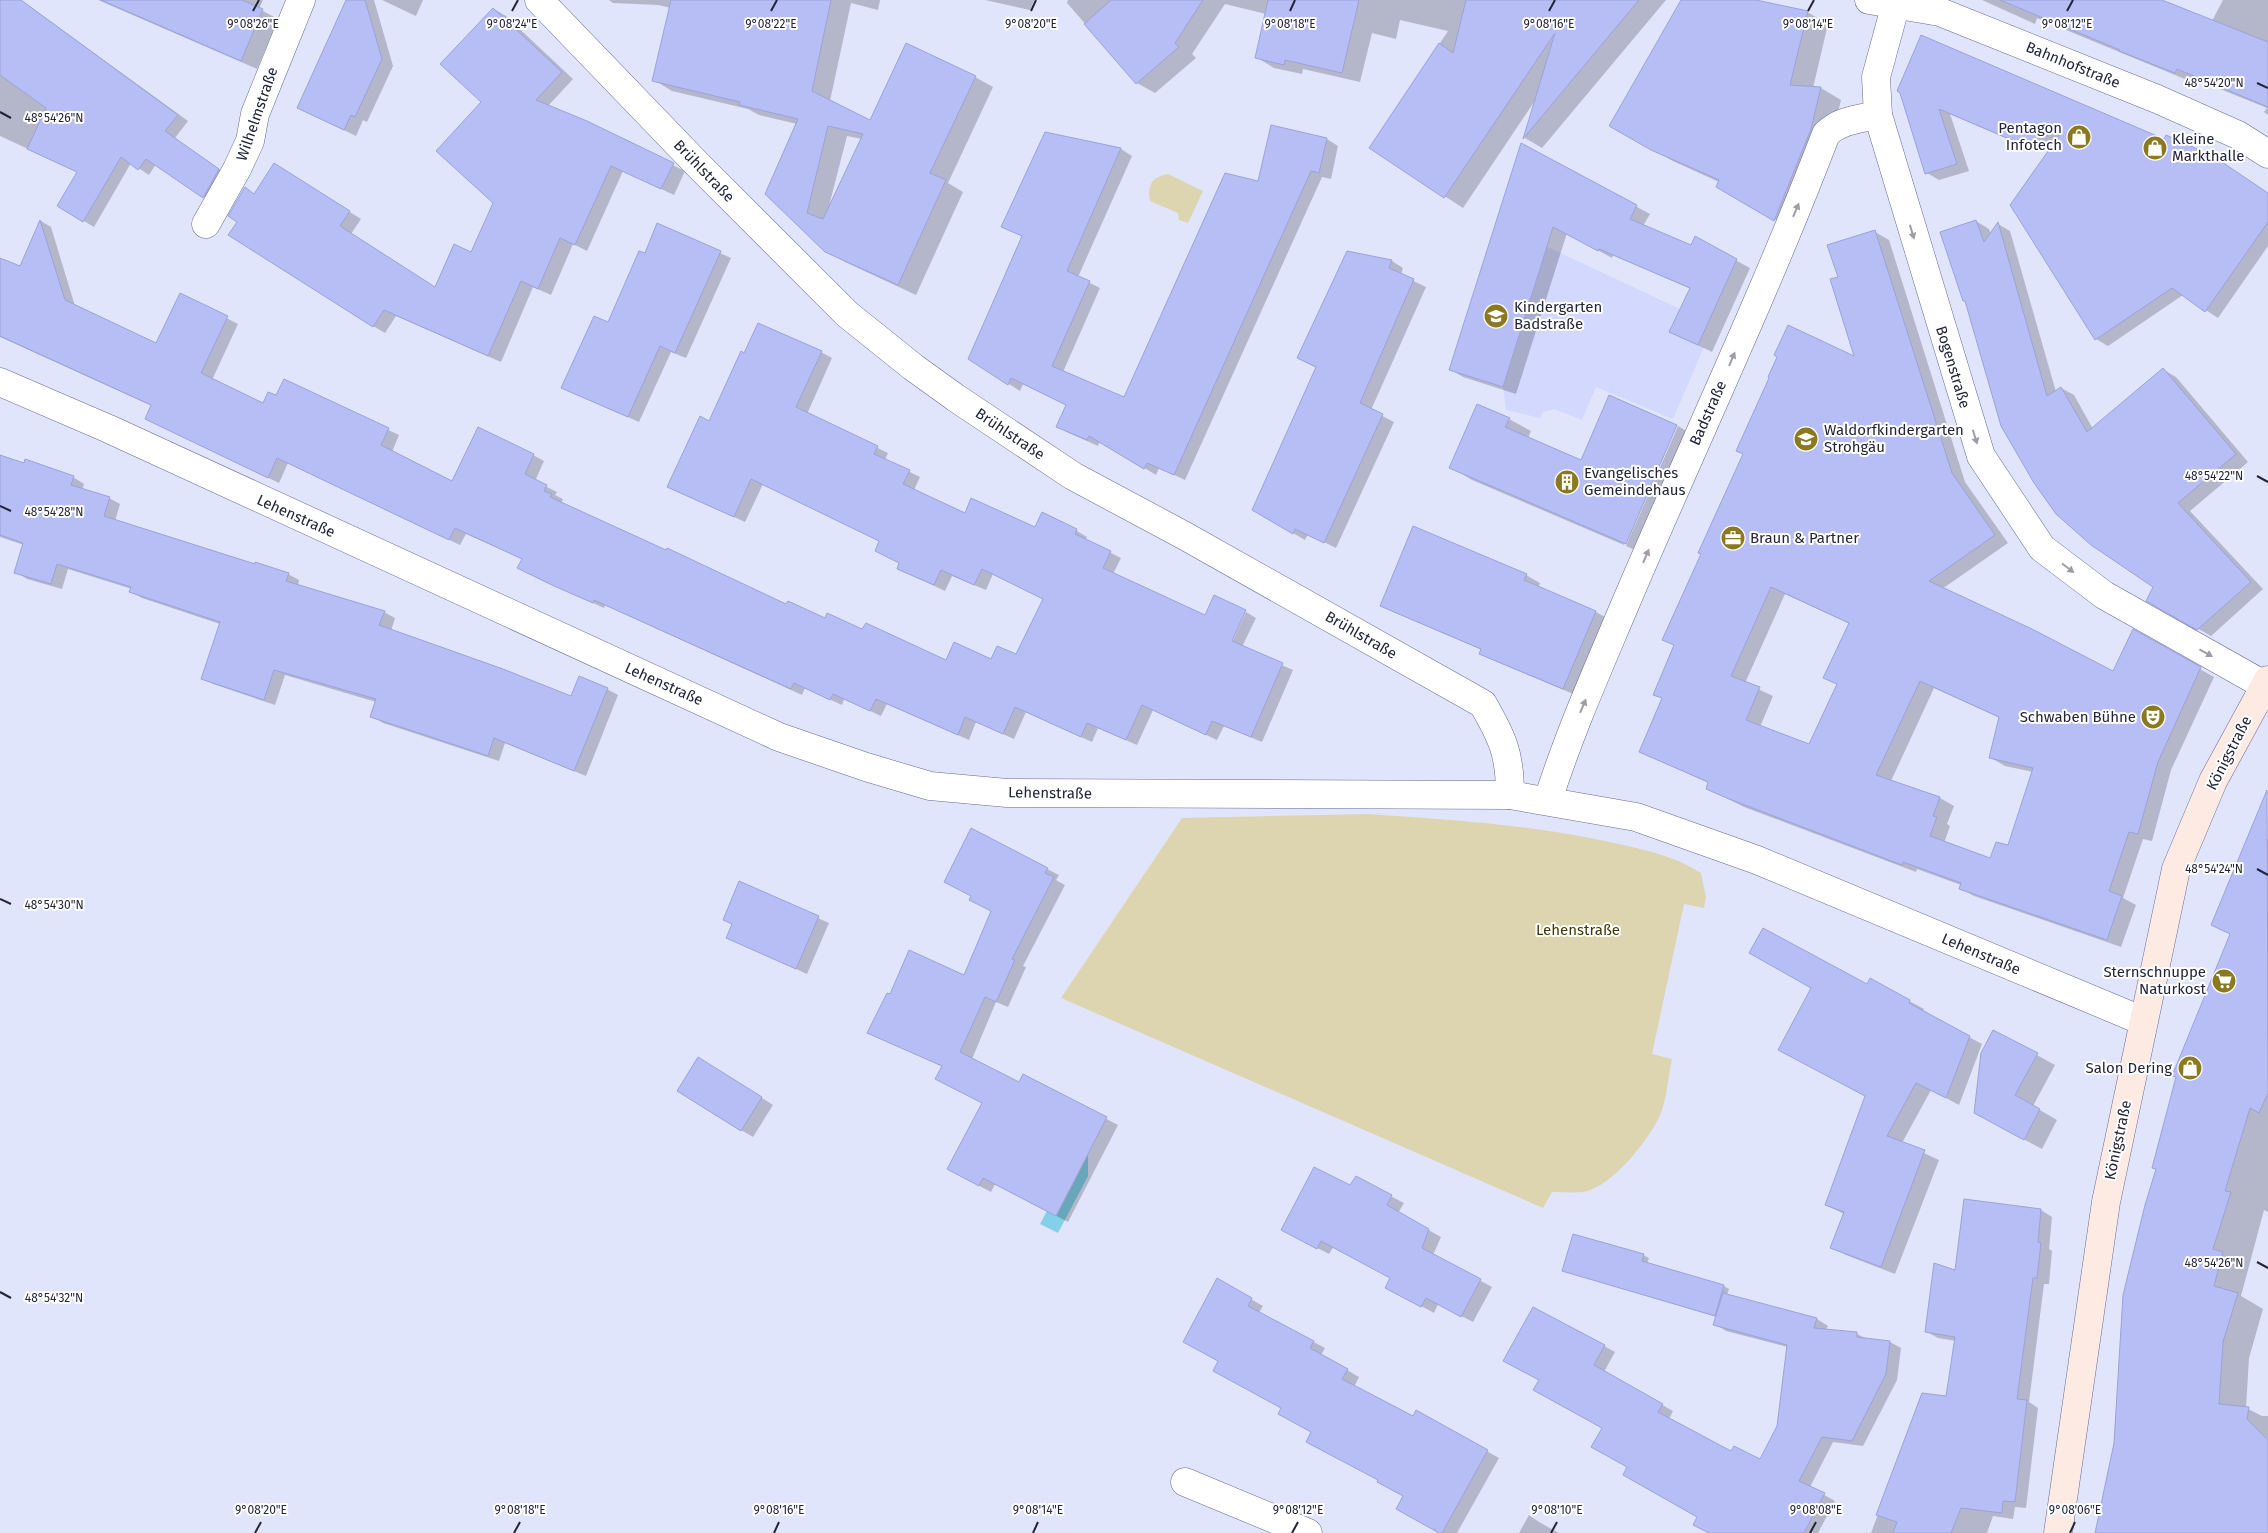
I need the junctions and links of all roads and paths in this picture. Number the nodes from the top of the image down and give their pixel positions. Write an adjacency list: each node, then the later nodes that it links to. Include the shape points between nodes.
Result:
1 (301, 0): 6 (street, Wilhelmstraße, via 255,114 250,141)
2 (539, 0): 9 (street, Brühlstraße, via 847,314 913,367 1073,476 1483,704 1502,737 1510,771)
3 (1887, 2): 4 (street, Bogenstraße, via 1876,77); 5 (street, Bahnhofstraße, via 1940,12 2157,99 2238,135)
4 (1878, 115): 8 (street, Bogenstraße, one-way to 8, via 1981,456 2042,548 2104,595); 10 (street, Badstraße, one-way to 4, via 1564,751 1826,134 1848,120)
5 (2268, 154)
6 (206, 224)
7 (0, 382): 9 (street, Lehenstraße, via 779,736 930,786 1007,793)
8 (2266, 683): 11 (main road, Königstraße, via 2214,781 2176,869)
9 (1510, 795): 10 (street, Lehenstraße)
10 (1548, 800): 11 (street, Lehenstraße, via 1636,817 1757,860)
11 (2143, 1021): 14 (main road, Königstraße, via 2106,1202)
12 (1185, 1482): 13 (street)
13 (1308, 1533)
14 (2058, 1533)

